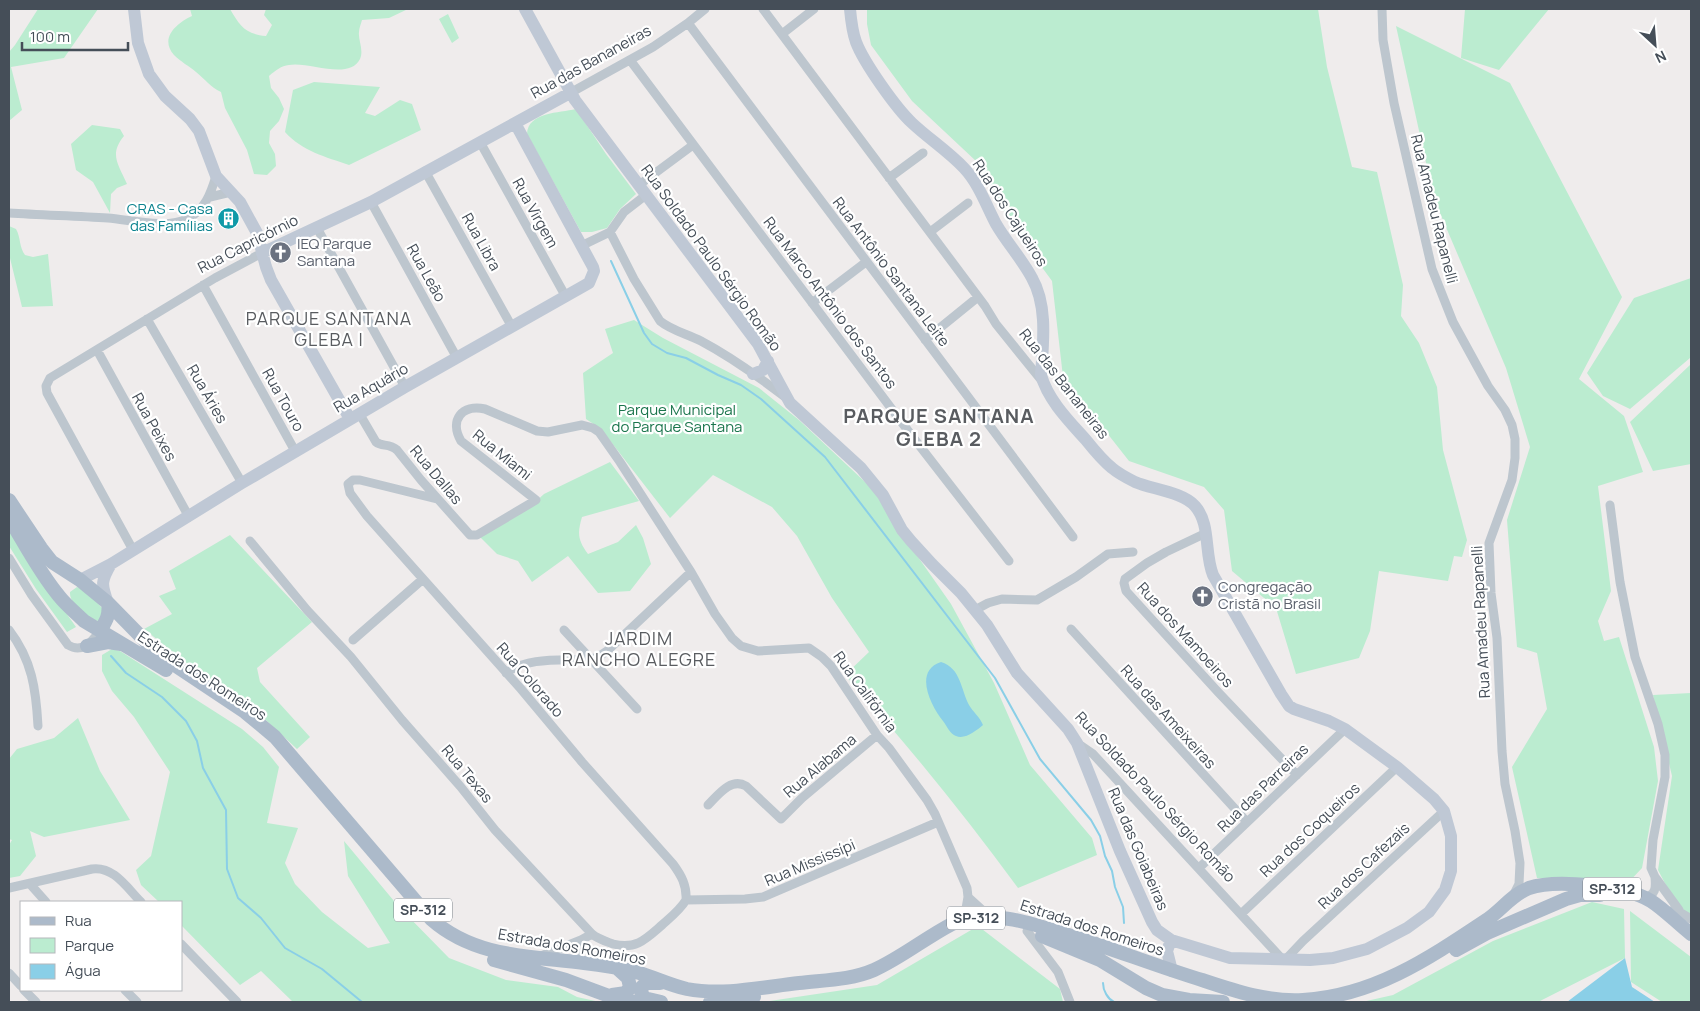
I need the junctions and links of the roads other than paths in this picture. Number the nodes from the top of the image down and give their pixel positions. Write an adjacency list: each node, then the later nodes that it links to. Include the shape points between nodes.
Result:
1 (134, 9): 17 (street, via 140,48 149,74 165,96 199,130)
2 (524, 9): 11 (street, Rua Soldado Paulo Sérgio Romão)
3 (705, 9): 8 (street, Rua das Bananeiras)
4 (763, 9): 9 (street, Rua das Bananeiras)
5 (814, 9): 9 (street)
6 (850, 9): 42 (street, Rua dos Cajueiros, via 856,43 880,82 912,124 966,170 1032,277 1041,298)
7 (1382, 9): 93 (street, Rua Amadeu Rapanelli, via 1383,40 1394,103 1432,268 1453,322 1505,410 1515,439 1512,480 1489,543 1505,784)
8 (688, 23): 10 (street, Rua das Bananeiras); 30 (street, Rua Antônio Santana Leite)
9 (782, 34): 18 (street, Rua das Bananeiras)
10 (630, 60): 11 (street, Rua das Bananeiras); 14 (street, Rua Marco Antônio dos Santos)
11 (570, 92): 12 (street, Rua das Bananeiras); 19 (street, Rua Soldado Paulo Sérgio Romão)
12 (515, 122): 13 (street, Rua Capricórnio); 28 (street)
13 (480, 142): 16 (street, Rua Capricórnio); 32 (street, Rua Virgem)
14 (693, 145): 19 (street); 34 (street, Rua Marco Antônio dos Santos)
15 (923, 153): 18 (street)
16 (425, 171): 22 (street, Rua Capricórnio); 36 (street, Rua Libra)
17 (216, 176): 20 (street); 21 (street)
18 (889, 178): 27 (street, Rua das Bananeiras)
19 (642, 190): 26 (street); 40 (street, Rua Soldado Paulo Sérgio Romão)
20 (231, 192): 21 (street); 29 (street, via 253,223 260,237)
21 (210, 197): 24 (street, via 188,218 172,223)
22 (370, 202): 25 (street, Rua Capricórnio); 39 (street, Rua Leão)
23 (968, 203): 27 (street)
24 (9, 214)
25 (317, 228): 29 (street, Rua Capricórnio); 43 (street)
26 (610, 232): 28 (street); 41 (street, via 634,280 660,321 701,341)
27 (930, 232): 33 (street, Rua das Bananeiras)
28 (583, 245): 32 (street, Rua Aquário, via 593,267 592,280)
29 (262, 253): 31 (street, Rua Capricórnio); 45 (street, via 271,280)
30 (866, 262): 34 (street); 37 (street, Rua Antônio Santana Leite)
31 (203, 285): 35 (street, Rua Capricórnio); 47 (street, Rua Touro)
32 (566, 297): 36 (street, Rua Aquário)
33 (978, 297): 37 (street); 42 (street, Rua das Bananeiras)
34 (812, 302): 61 (street, Rua Marco Antônio dos Santos)
35 (147, 320): 38 (street, Rua Capricórnio); 48 (street, Rua Áries)
36 (512, 327): 39 (street, Rua Aquário)
37 (925, 340): 56 (street, Rua Antônio Santana Leite)
38 (96, 350): 52 (street, Rua Peixes); 58 (street, Rua Capricórnio, via 50,378 46,390)
39 (457, 358): 43 (street, Rua Aquário)
40 (768, 361): 41 (street, via 762,370); 44 (street, Rua Soldado Paulo Sérgio Romão)
41 (753, 374): 44 (street)
42 (1043, 382): 54 (street, Rua das Bananeiras, via 1056,404 1112,468 1136,483 1190,501 1200,514)
43 (404, 387): 45 (street, Rua Aquário)
44 (785, 397): 68 (street, Rua Soldado Paulo Sérgio Romão, via 861,468 883,495 902,530)
45 (355, 416): 47 (street, Rua Aquário); 49 (street, Rua Dallas, via 376,442 397,450)
46 (587, 426): 55 (street, Rua Miami, via 537,431 477,407 460,416 455,427 461,441 536,500); 63 (street, Rua Califórnia, via 599,432)
47 (295, 451): 48 (street, Rua Aquário)
48 (242, 483): 52 (street, Rua Aquário)
49 (438, 499): 55 (street, Rua Dallas); 64 (street, Rua Colorado, via 360,480 353,480 348,486 362,510)
50 (9, 500): 65 (main road, Estrada dos Romeiros / SP-312, via 46,555 58,567)
51 (1610, 504): 94 (street, via 1620,582 1635,656 1665,755 1652,852 1651,868)
52 (189, 517): 58 (street, Rua Aquário)
53 (9, 518): 66 (main road, Estrada dos Romeiros / SP-312, via 38,568)
54 (1206, 533): 81 (street, Rua das Bananeiras, via 1212,575 1284,700 1294,709); 87 (street, Rua dos Mamoeiros, via 1147,563 1125,579 1126,591)
55 (473, 535)
56 (1073, 537)
57 (250, 541): 111 (street, Rua Texas, via 495,830)
58 (132, 550): 62 (street, Rua Aquário)
59 (1133, 552): 68 (street, via 1108,554 1070,582 1037,600 1002,598)
60 (9, 558): 76 (street, via 68,645 77,648)
61 (1009, 562)
62 (111, 564): 65 (street, Rua Aquário); 67 (street, via 102,580)
63 (692, 572): 77 (street, via 607,651); 82 (street, Rua Califórnia, via 715,614 736,643 758,651 809,648 831,666)
64 (423, 578): 74 (street); 78 (street, Rua Colorado)
65 (80, 580): 66 (main road, via 66,588); 67 (main road, Estrada dos Romeiros / SP-312)
66 (65, 602): 69 (main road, Estrada dos Romeiros / SP-312)
67 (108, 603): 73 (main road, via 109,612); 118 (main road, Estrada dos Romeiros / SP-312, via 158,654 245,712 275,737 440,927 464,941 510,955)
68 (975, 610): 83 (street, Rua Soldado Paulo Sérgio Romão, via 1017,673)
69 (84, 621): 73 (main road, Estrada dos Romeiros / SP-312); 76 (street, via 89,635)
70 (1071, 628): 91 (street, Rua das Ameixeiras)
71 (9, 630): 80 (street, via 20,646 32,675)
72 (564, 630): 77 (street)
73 (100, 631): 75 (main road, Estrada dos Romeiros / SP-312); 76 (street)
74 (353, 640)
75 (123, 644): 76 (main road, via 108,642); 132 (main road, Estrada dos Romeiros / SP-312, via 263,736 436,934 473,953)
76 (87, 646)
77 (590, 659): 78 (street, via 533,662); 79 (street)
78 (506, 673): 100 (street, Rua Colorado, via 673,864 683,879)
79 (637, 709)
80 (38, 726)
81 (1345, 729): 86 (street, Rua das Bananeiras); 87 (street, Rua das Parreiras)
82 (877, 735): 88 (street, Rua Alabama, via 781,819 740,783 728,786); 90 (street, Rua Califórnia, via 927,800)
83 (1077, 743): 84 (street, Rua Soldado Paulo Sérgio Romão); 85 (street, Rua das Goiabeiras)
84 (1093, 754): 85 (street); 92 (street, Rua Soldado Paulo Sérgio Romão)
85 (1086, 766): 117 (street, Rua das Goiabeiras, via 1152,922)
86 (1397, 767): 89 (street, Rua das Bananeiras); 105 (street, Rua dos Coqueiros)
87 (1297, 775): 91 (street, Rua das Parreiras)
88 (708, 805)
89 (1444, 811): 114 (street, Rua dos Cafezais); 120 (street, Rua das Bananeiras, via 1452,836 1451,871 1446,890 1429,912 1408,928 1367,949)
90 (938, 822): 98 (street, Rua Califórnia); 100 (street, Rua Mississípi, via 764,897)
91 (1247, 822): 92 (street, Rua das Parreiras)
92 (1199, 868): 105 (street, Rua Soldado Paulo Sérgio Romão)
93 (1520, 873): 96 (street); 99 (street)
94 (1655, 877): 103 (street, via 1655,890); 108 (street)
95 (30, 884): 97 (street); 101 (street); 102 (street, via 102,869 114,874)
96 (1536, 887): 99 (main road, Estrada dos Romeiros / SP-312); 103 (main road, Estrada dos Romeiros / SP-312, via 1602,887 1632,892); 104 (main road, via 1543,896)
97 (9, 888)
98 (968, 897): 106 (street); 109 (street, Rua Califórnia)
99 (1512, 898): 107 (main road, via 1512,911); 126 (main road, Estrada dos Romeiros / SP-312, via 1495,914 1438,951 1378,984 1358,991 1317,999 1272,1000)
100 (686, 900): 111 (street, Rua Texas, via 654,932 636,944 619,945 599,940)
101 (45, 901)
102 (140, 901)
103 (1649, 904): 104 (main road, Estrada dos Romeiros / SP-312, via 1643,907 1626,900 1591,895); 108 (main road); 115 (main road, Estrada dos Romeiros / SP-312)
104 (1541, 908): 107 (main road, Estrada dos Romeiros / SP-312)
105 (1241, 914): 119 (street, Rua Soldado Paulo Sérgio Romão)
106 (990, 916): 109 (main road, Estrada dos Romeiros / SP-312); 122 (main road, Estrada dos Romeiros / SP-312, via 1039,926)
107 (1522, 917): 143 (main road, Estrada dos Romeiros / SP-312, via 1472,940 1394,984)
108 (1685, 918): 112 (main road)
109 (964, 920): 127 (main road, Estrada dos Romeiros / SP-312, via 940,930 883,966 857,976 724,991 694,990)
110 (1027, 931): 129 (main road, Estrada dos Romeiros / SP-312, via 1091,956); 140 (main road, Estrada dos Romeiros / SP-312, via 990,925 966,928 888,972 860,983); 141 (street, via 1058,972)
111 (592, 934): 113 (street)
112 (1691, 934)
113 (581, 940): 118 (street); 121 (street)
114 (1303, 941): 119 (street, Rua dos Cafezais); 120 (street)
115 (1691, 944)
116 (182, 945): 136 (street)
117 (1169, 946): 119 (street, Rua das Goiabeiras, via 1230,958); 122 (street); 124 (street)
118 (536, 958): 121 (main road, Estrada dos Romeiros / SP-312)
119 (1284, 960): 120 (street, Rua das Goiabeiras)
120 (1310, 960)
121 (580, 962): 123 (main road, Estrada dos Romeiros / SP-312)
122 (1152, 964): 124 (main road, Estrada dos Romeiros / SP-312); 129 (main road, via 1144,976)
123 (616, 968): 127 (main road, Estrada dos Romeiros / SP-312); 132 (main road, via 628,978 630,987 626,993)
124 (1172, 970): 126 (main road, Estrada dos Romeiros / SP-312)
125 (9, 973): 128 (street)
126 (1188, 976): 133 (main road, via 1191,990)
127 (666, 983): 138 (main road, via 646,983 641,988 644,998)
128 (20, 985)
129 (1146, 988): 133 (main road, Estrada dos Romeiros / SP-312)
130 (25, 991): 134 (street)
131 (126, 991): 135 (street)
132 (609, 996): 137 (main road, Estrada dos Romeiros / SP-312)
133 (1180, 999): 142 (main road, Estrada dos Romeiros / SP-312)
134 (36, 1002)
135 (137, 1002)
136 (237, 1002)
137 (634, 1002)
138 (661, 1002)
139 (710, 1002): 140 (main road, Estrada dos Romeiros / SP-312)
140 (726, 1002)
141 (1070, 1002)
142 (1223, 1002)
143 (1343, 1002)

